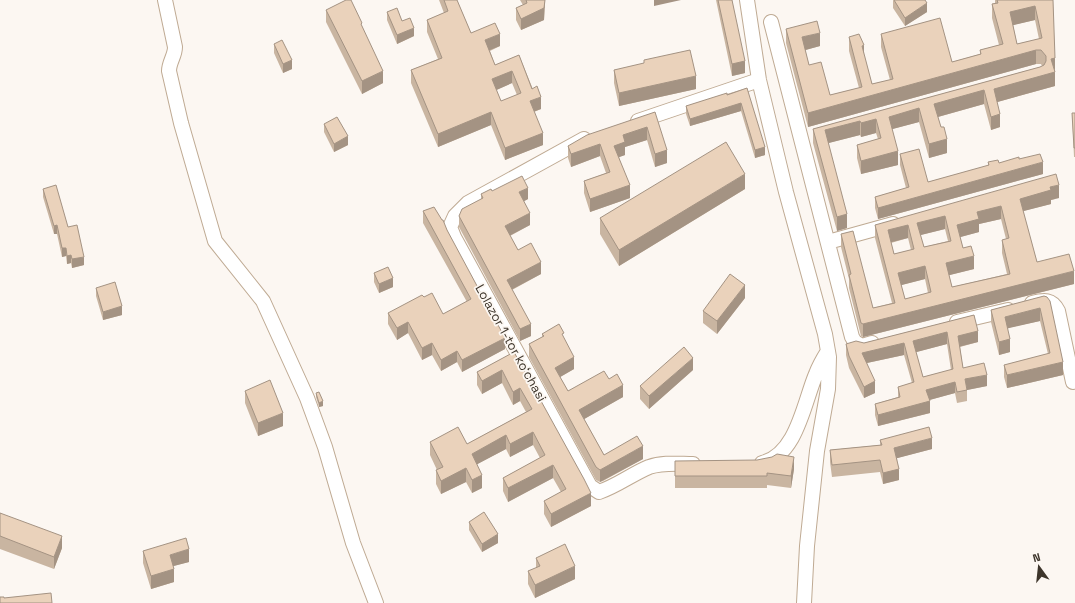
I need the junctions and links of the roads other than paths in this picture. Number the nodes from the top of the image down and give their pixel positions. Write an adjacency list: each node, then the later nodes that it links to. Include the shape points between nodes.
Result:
1 (166, 0): 17 (street, via 175,47 175,54 169,62 169,71 215,241 263,301 307,398 325,447 353,543)
2 (747, 0): 4 (street)
3 (771, 22): 8 (street)
4 (759, 80): 5 (street); 13 (street)
5 (628, 125)
6 (817, 133): 8 (street)
7 (598, 135): 15 (street, Lolazor 1-tor ko‘chasi, via 577,143 468,203 455,216 450,227 590,486 599,492 661,464)
8 (802, 137): 10 (street)
9 (905, 220): 10 (street)
10 (828, 242): 12 (street, via 852,337 862,346)
11 (946, 325): 14 (street, via 1044,300 1050,302 1058,311)
12 (885, 340)
13 (828, 351): 16 (street, via 815,375 801,420 785,448 770,461); 18 (street, via 828,389 817,451)
14 (1073, 382)
15 (703, 464)
16 (750, 464)
17 (376, 603)
18 (804, 603)

